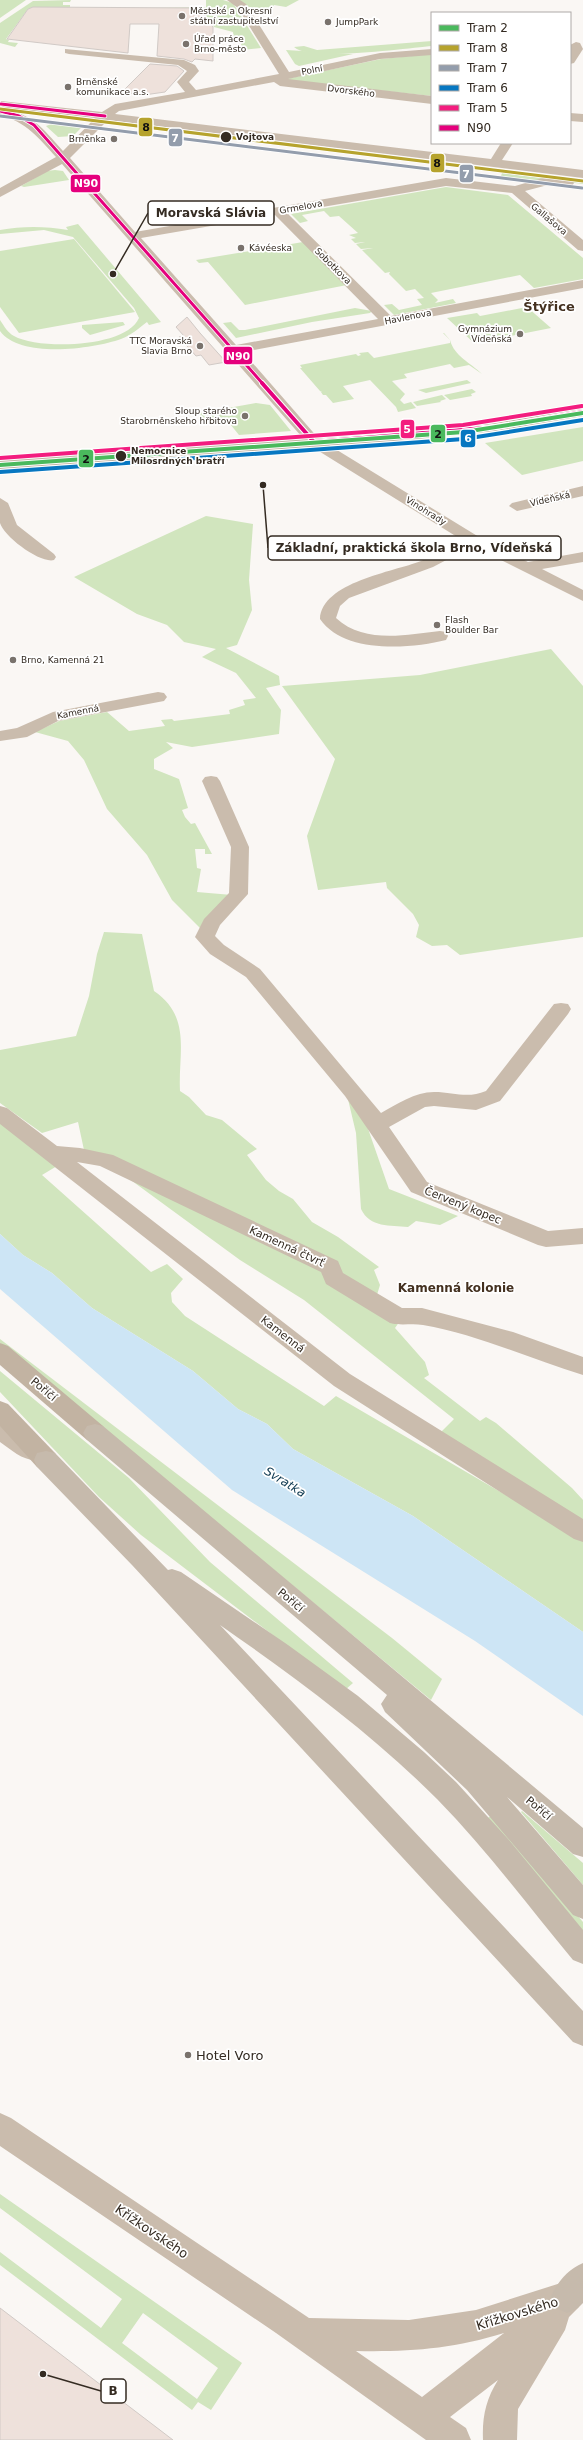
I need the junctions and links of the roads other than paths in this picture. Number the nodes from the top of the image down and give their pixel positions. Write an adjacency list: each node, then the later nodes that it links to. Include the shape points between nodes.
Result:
1 (232, 0): 6 (street, via 242,6)
2 (576, 45): 5 (street, via 577,49)
3 (69, 51): 8 (street, via 180,62 191,67 193,71 183,82)
4 (431, 52): 6 (street, Polní, via 380,56)
5 (571, 59)
6 (285, 75): 7 (street, Polní)
7 (271, 79): 8 (street, Polní); 9 (street, Dvorského)
8 (193, 94): 12 (street, Polní, via 115,108)
9 (431, 100)
10 (0, 104): 12 (street)
11 (0, 112): 17 (street, via 19,116 34,125)
12 (105, 116): 15 (street, Polní); 18 (street)
13 (571, 117): 14 (street)
14 (583, 118)
15 (95, 125): 17 (street, Polní); 20 (street, via 413,164 436,170)
16 (506, 144): 18 (street)
17 (62, 159): 23 (street, Polní); 25 (street)
18 (495, 162): 19 (street)
19 (583, 174)
20 (446, 182): 22 (street, Grmelova); 24 (street, Grmelova)
21 (583, 185): 22 (street, via 550,181)
22 (516, 190): 26 (street, Gallašova)
23 (0, 193)
24 (278, 211): 25 (street, Grmelova); 28 (street, Sobotkova)
25 (133, 236): 29 (street)
26 (583, 247)
27 (583, 284): 28 (street, Havlenova)
28 (388, 321): 29 (street, Havlenova)
29 (233, 350): 31 (street)
30 (583, 412): 31 (main road, via 496,427)
31 (314, 442): 32 (main road); 36 (street, Vinohrady)
32 (0, 464)
33 (583, 491): 35 (street, Vídeňská)
34 (0, 503): 37 (street, via 1,512 15,534)
35 (517, 506)
36 (473, 540): 39 (street, Vinohrady); 41 (street, via 427,564 349,593 337,600 328,614 328,619 340,630 368,639 393,640)
37 (48, 557)
38 (583, 557): 39 (street)
39 (526, 567): 40 (street, Vinohrady)
40 (583, 596)
41 (440, 636)
42 (158, 697): 43 (street, Kamenná, via 53,717 21,733)
43 (0, 736)
44 (211, 781): 47 (street, Červený kopec, via 240,847 238,894 211,923 205,937 213,949 250,970 347,1083)
45 (561, 1009): 47 (street, via 493,1096 476,1103 434,1099 420,1101)
46 (0, 1113): 48 (street, Kamenná)
47 (378, 1124): 49 (street, Červený kopec, via 405,1172 419,1187 546,1238)
48 (51, 1153): 51 (street, Kamenná čtvrť, via 99,1159 119,1167 330,1267 334,1278 398,1317 422,1316 513,1341); 56 (street, Kamenná, via 342,1380)
49 (583, 1236)
50 (0, 1352): 54 (main road, Poříčí)
51 (583, 1366)
52 (0, 1410): 55 (main road)
53 (0, 1430): 55 (street)
54 (95, 1433): 58 (highway, Poříčí)
55 (46, 1460): 57 (highway)
56 (583, 1532)
57 (141, 1558): 61 (highway, via 294,1661 356,1708 390,1738 447,1791 479,1826); 62 (highway)
58 (320, 1624): 59 (highway, Poříčí); 60 (highway, via 375,1685 477,1782)
59 (583, 1845)
60 (583, 1906)
61 (583, 1952)
62 (583, 2032)
63 (0, 2128): 65 (street, Křížkovského)
64 (575, 2288): 65 (street, Křížkovského, via 476,2326 417,2335); 66 (street, Křížkovského, via 504,2355); 68 (street, via 502,2404)
65 (303, 2334): 66 (street, Křížkovského)
66 (423, 2417): 67 (street, Křížkovského)
67 (454, 2440)
68 (500, 2440)

